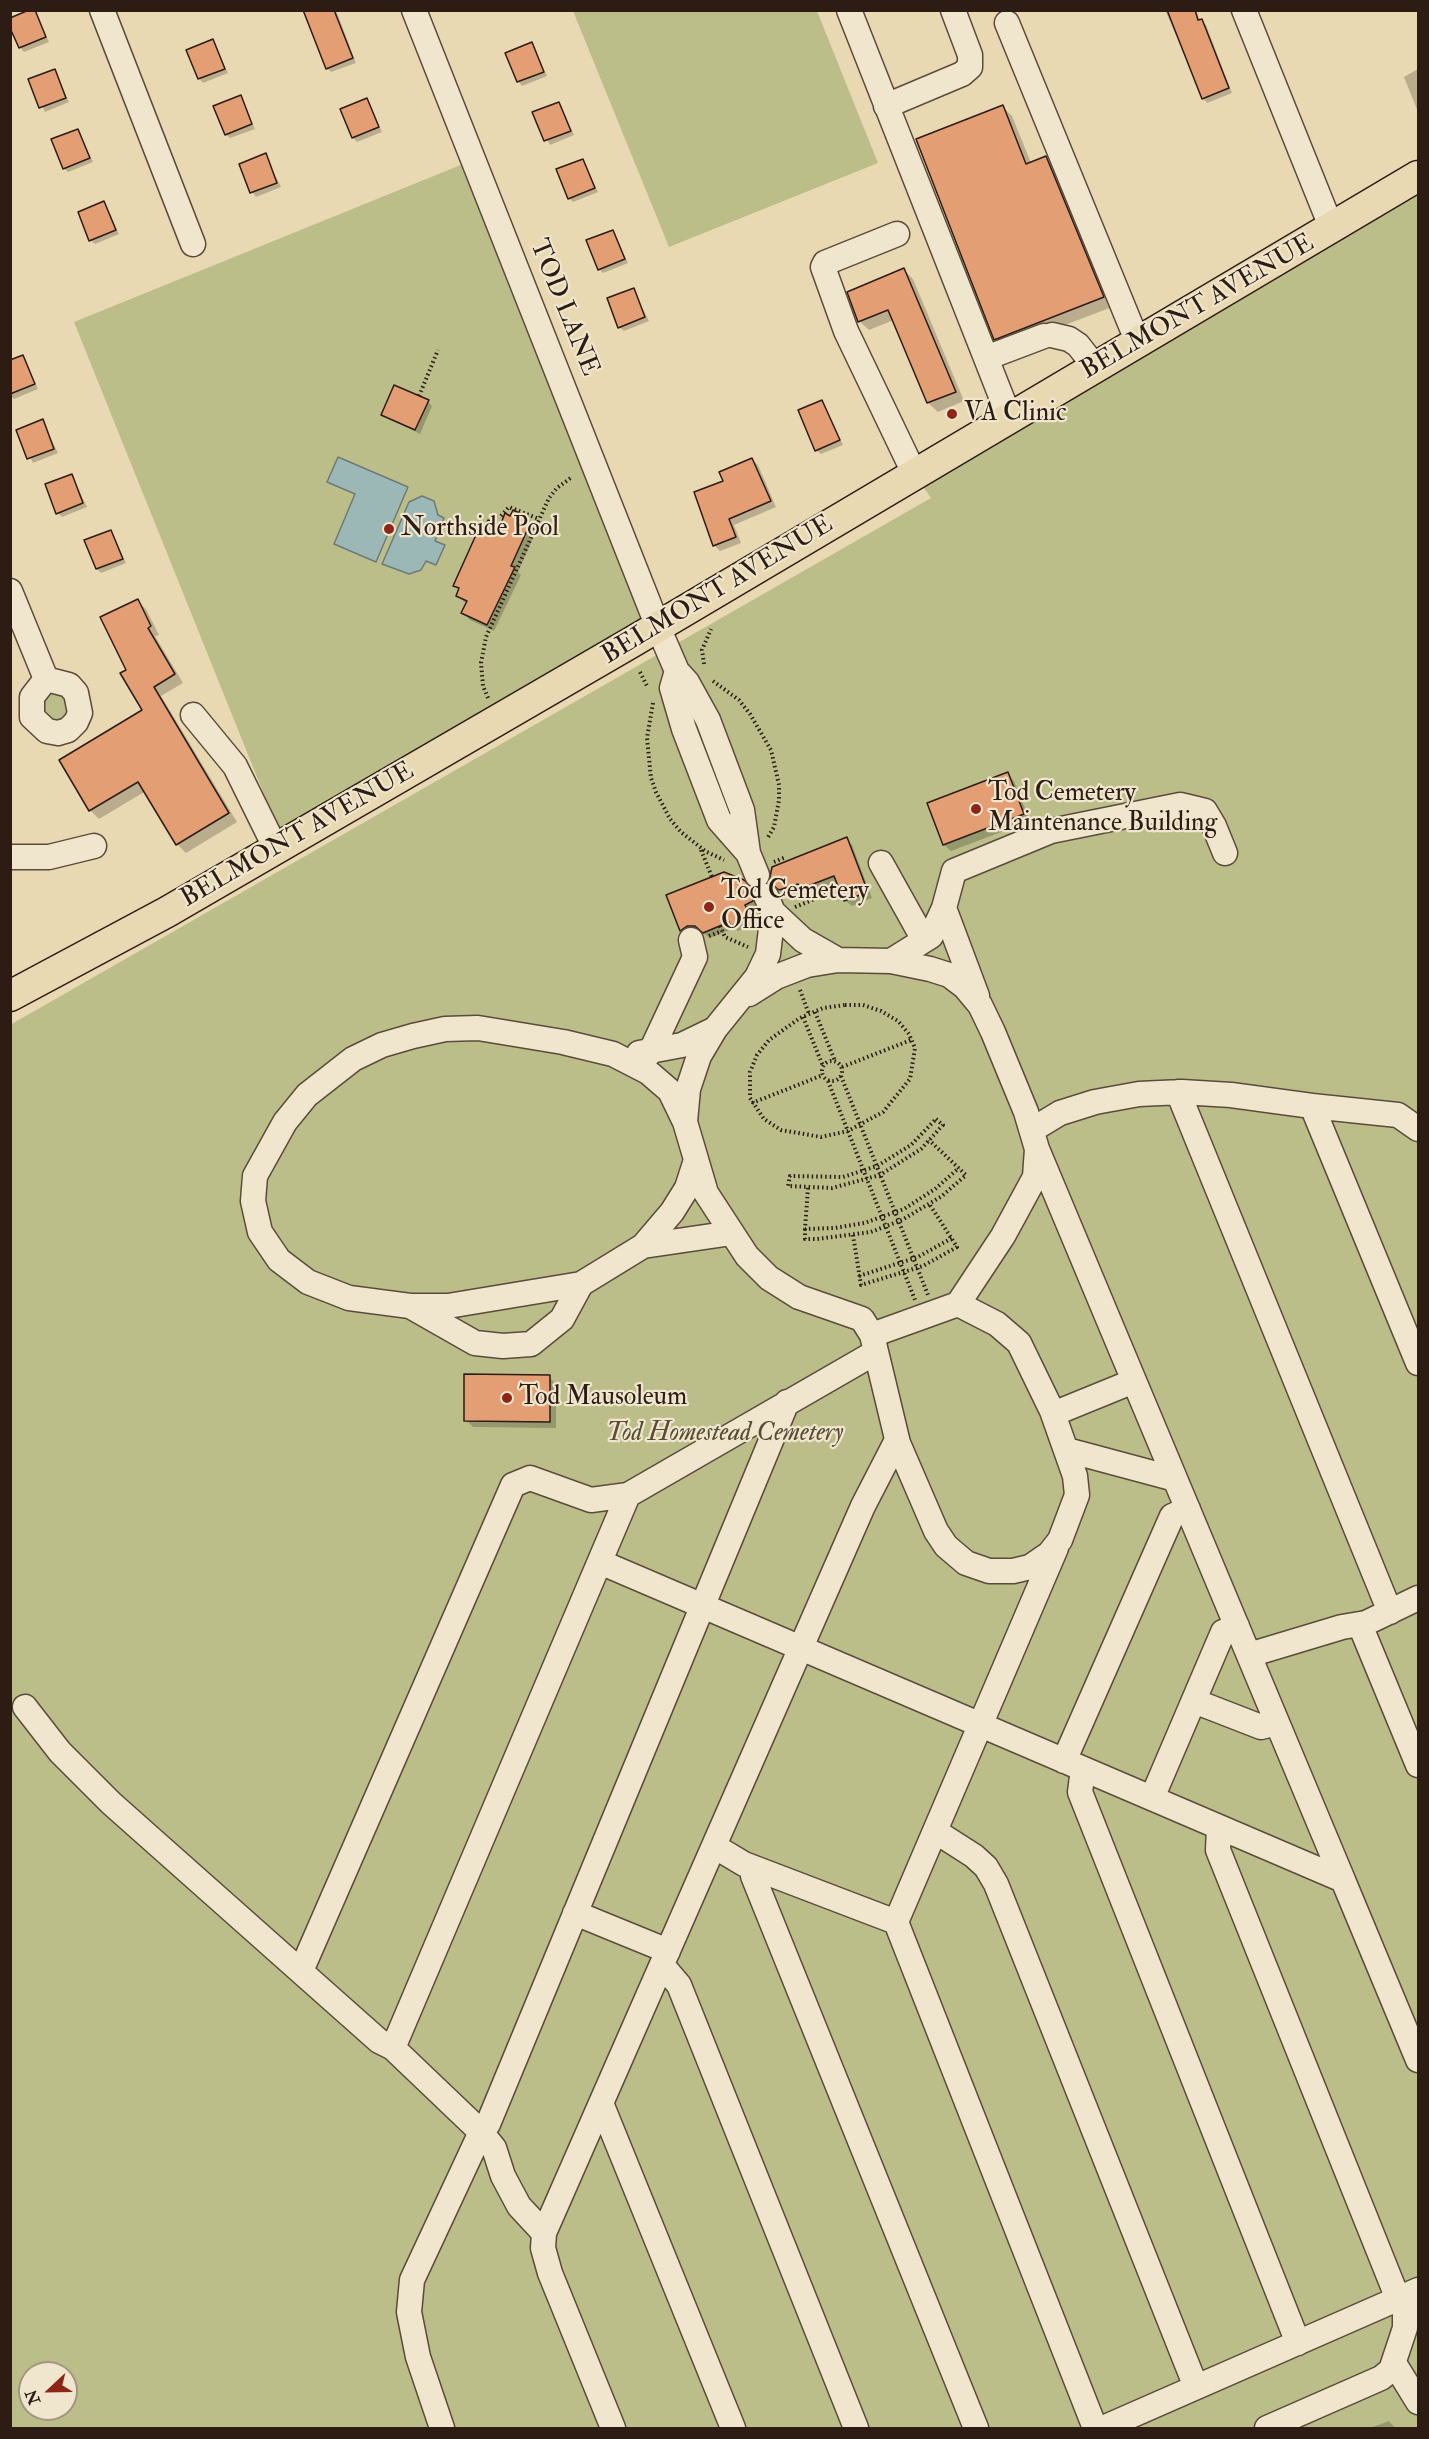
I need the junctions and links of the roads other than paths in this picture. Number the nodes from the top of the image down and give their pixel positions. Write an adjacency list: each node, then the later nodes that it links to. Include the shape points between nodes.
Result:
1 (102, 10): 11 (street)
2 (414, 10): 18 (street, TOD LANE)
3 (849, 10): 7 (street)
4 (953, 10): 7 (street, via 970,55 970,67)
5 (1244, 10): 9 (street)
6 (1006, 23): 12 (street)
7 (886, 106): 13 (street)
8 (1419, 176): 9 (main road, BELMONT AVENUE)
9 (1332, 229): 12 (main road, BELMONT AVENUE)
10 (897, 234): 16 (street, via 823,267 846,331)
11 (193, 244)
12 (1138, 343): 14 (main road, BELMONT AVENUE)
13 (986, 358): 14 (street, via 1048,336 1069,339); 15 (street)
14 (1096, 368): 15 (main road, BELMONT AVENUE)
15 (1010, 419): 16 (main road, BELMONT AVENUE)
16 (915, 475): 18 (main road, BELMONT AVENUE)
17 (10, 591): 19 (street)
18 (658, 627): 22 (main road, BELMONT AVENUE); 26 (street, TOD LANE, via 677,671 672,688 690,710 719,820)
19 (46, 679)
20 (193, 715): 22 (street, via 235,766)
21 (94, 846): 24 (street, via 50,857)
22 (276, 849): 32 (main road, BELMONT AVENUE)
23 (1225, 853): 27 (street, via 1205,811 1180,806 1051,831 954,871)
24 (10, 857)
25 (880, 863): 29 (street)
26 (763, 875): 30 (street, via 803,940); 33 (street, via 768,954)
27 (944, 908): 29 (street, via 931,936); 34 (street)
28 (692, 940): 36 (street, via 695,957)
29 (924, 940): 31 (street)
30 (838, 960): 31 (street); 33 (street, via 807,965 776,977)
31 (891, 961): 34 (street, via 949,975)
32 (10, 996)
33 (741, 1000): 35 (street)
34 (980, 1005): 42 (street)
35 (716, 1029): 36 (street, via 682,1045); 40 (street, via 699,1056 688,1089)
36 (650, 1053): 37 (street)
37 (613, 1054): 40 (street, via 648,1072 670,1091); 48 (street, via 478,1028 446,1029 382,1045 353,1059 307,1095 285,1122 255,1176 253,1201 260,1232 279,1260 308,1282 350,1298)
38 (1178, 1092): 39 (street); 42 (street, via 1139,1094 1060,1113); 63 (street)
39 (1312, 1106): 41 (street, via 1398,1115); 50 (street)
40 (685, 1122): 43 (street)
41 (1419, 1129)
42 (1035, 1140): 47 (street, via 1035,1177 1003,1236); 51 (street)
43 (695, 1163): 44 (street, via 706,1193); 45 (street, via 687,1188)
44 (732, 1233): 45 (street); 49 (street, via 747,1256 769,1278 799,1297 862,1319)
45 (644, 1246): 46 (street)
46 (580, 1284): 48 (street, via 448,1306); 48 (street, via 561,1319 531,1344 475,1343)
47 (958, 1304): 49 (street); 53 (street, via 998,1324 1019,1343)
48 (410, 1306)
49 (874, 1344): 52 (street); 54 (street)
50 (1419, 1363)
51 (1134, 1381): 53 (street); 56 (street)
52 (787, 1402): 57 (street); 62 (street)
53 (1053, 1414): 55 (street)
54 (897, 1440): 59 (street, via 936,1531 966,1563 989,1571 1013,1572 1030,1567); 66 (street, via 863,1506)
55 (1067, 1450): 56 (street); 59 (street, via 1077,1495)
56 (1175, 1479): 58 (street)
57 (628, 1495): 60 (street); 83 (street, via 591,1500 530,1478 513,1485)
58 (1188, 1509): 65 (street); 72 (street, via 1172,1516)
59 (1060, 1540): 71 (street)
60 (600, 1562): 62 (street); 84 (street)
61 (1419, 1598): 63 (street)
62 (703, 1605): 66 (street); 80 (street)
63 (1390, 1612): 64 (street)
64 (1366, 1623): 67 (street); 73 (street, via 1363,1632)
65 (1237, 1626): 67 (street); 68 (street, via 1223,1632)
66 (801, 1647): 71 (street); 77 (street)
67 (1249, 1655): 70 (street)
68 (1194, 1701): 70 (street, via 1261,1727); 74 (street)
69 (25, 1707): 83 (street, via 60,1752 111,1803)
70 (1277, 1723): 79 (street)
71 (980, 1725): 72 (street); 76 (street)
72 (1073, 1765): 74 (street); 90 (street, via 1080,1792)
73 (1419, 1765)
74 (1152, 1798): 75 (street)
75 (1219, 1827): 79 (street); 89 (street, via 1218,1850)
76 (935, 1831): 81 (street); 92 (street, via 974,1856 996,1884)
77 (714, 1846): 78 (street); 82 (street)
78 (754, 1868): 81 (street); 98 (street, via 753,1876)
79 (1343, 1880): 85 (street)
80 (575, 1913): 82 (street); 87 (street, via 488,2124)
81 (896, 1922): 99 (street)
82 (665, 1958): 86 (street); 97 (street)
83 (301, 1971): 84 (street, via 379,2041)
84 (393, 2048): 87 (street)
85 (1419, 2060)
86 (602, 2103): 88 (street); 96 (street)
87 (481, 2132): 88 (street, via 494,2148 519,2206); 94 (street, via 412,2280 409,2312 418,2357)
88 (544, 2233): 95 (street, via 543,2248 550,2272)
89 (1407, 2295): 90 (street); 91 (street, via 1405,2328)
90 (1298, 2343): 92 (street)
91 (1394, 2363): 93 (street); 101 (street, via 1381,2378)
92 (1196, 2387): 100 (street)
93 (1419, 2402)
94 (442, 2428)
95 (613, 2428)
96 (733, 2428)
97 (856, 2428)
98 (976, 2428)
99 (1095, 2428)
100 (1103, 2428)
101 (1267, 2428)

